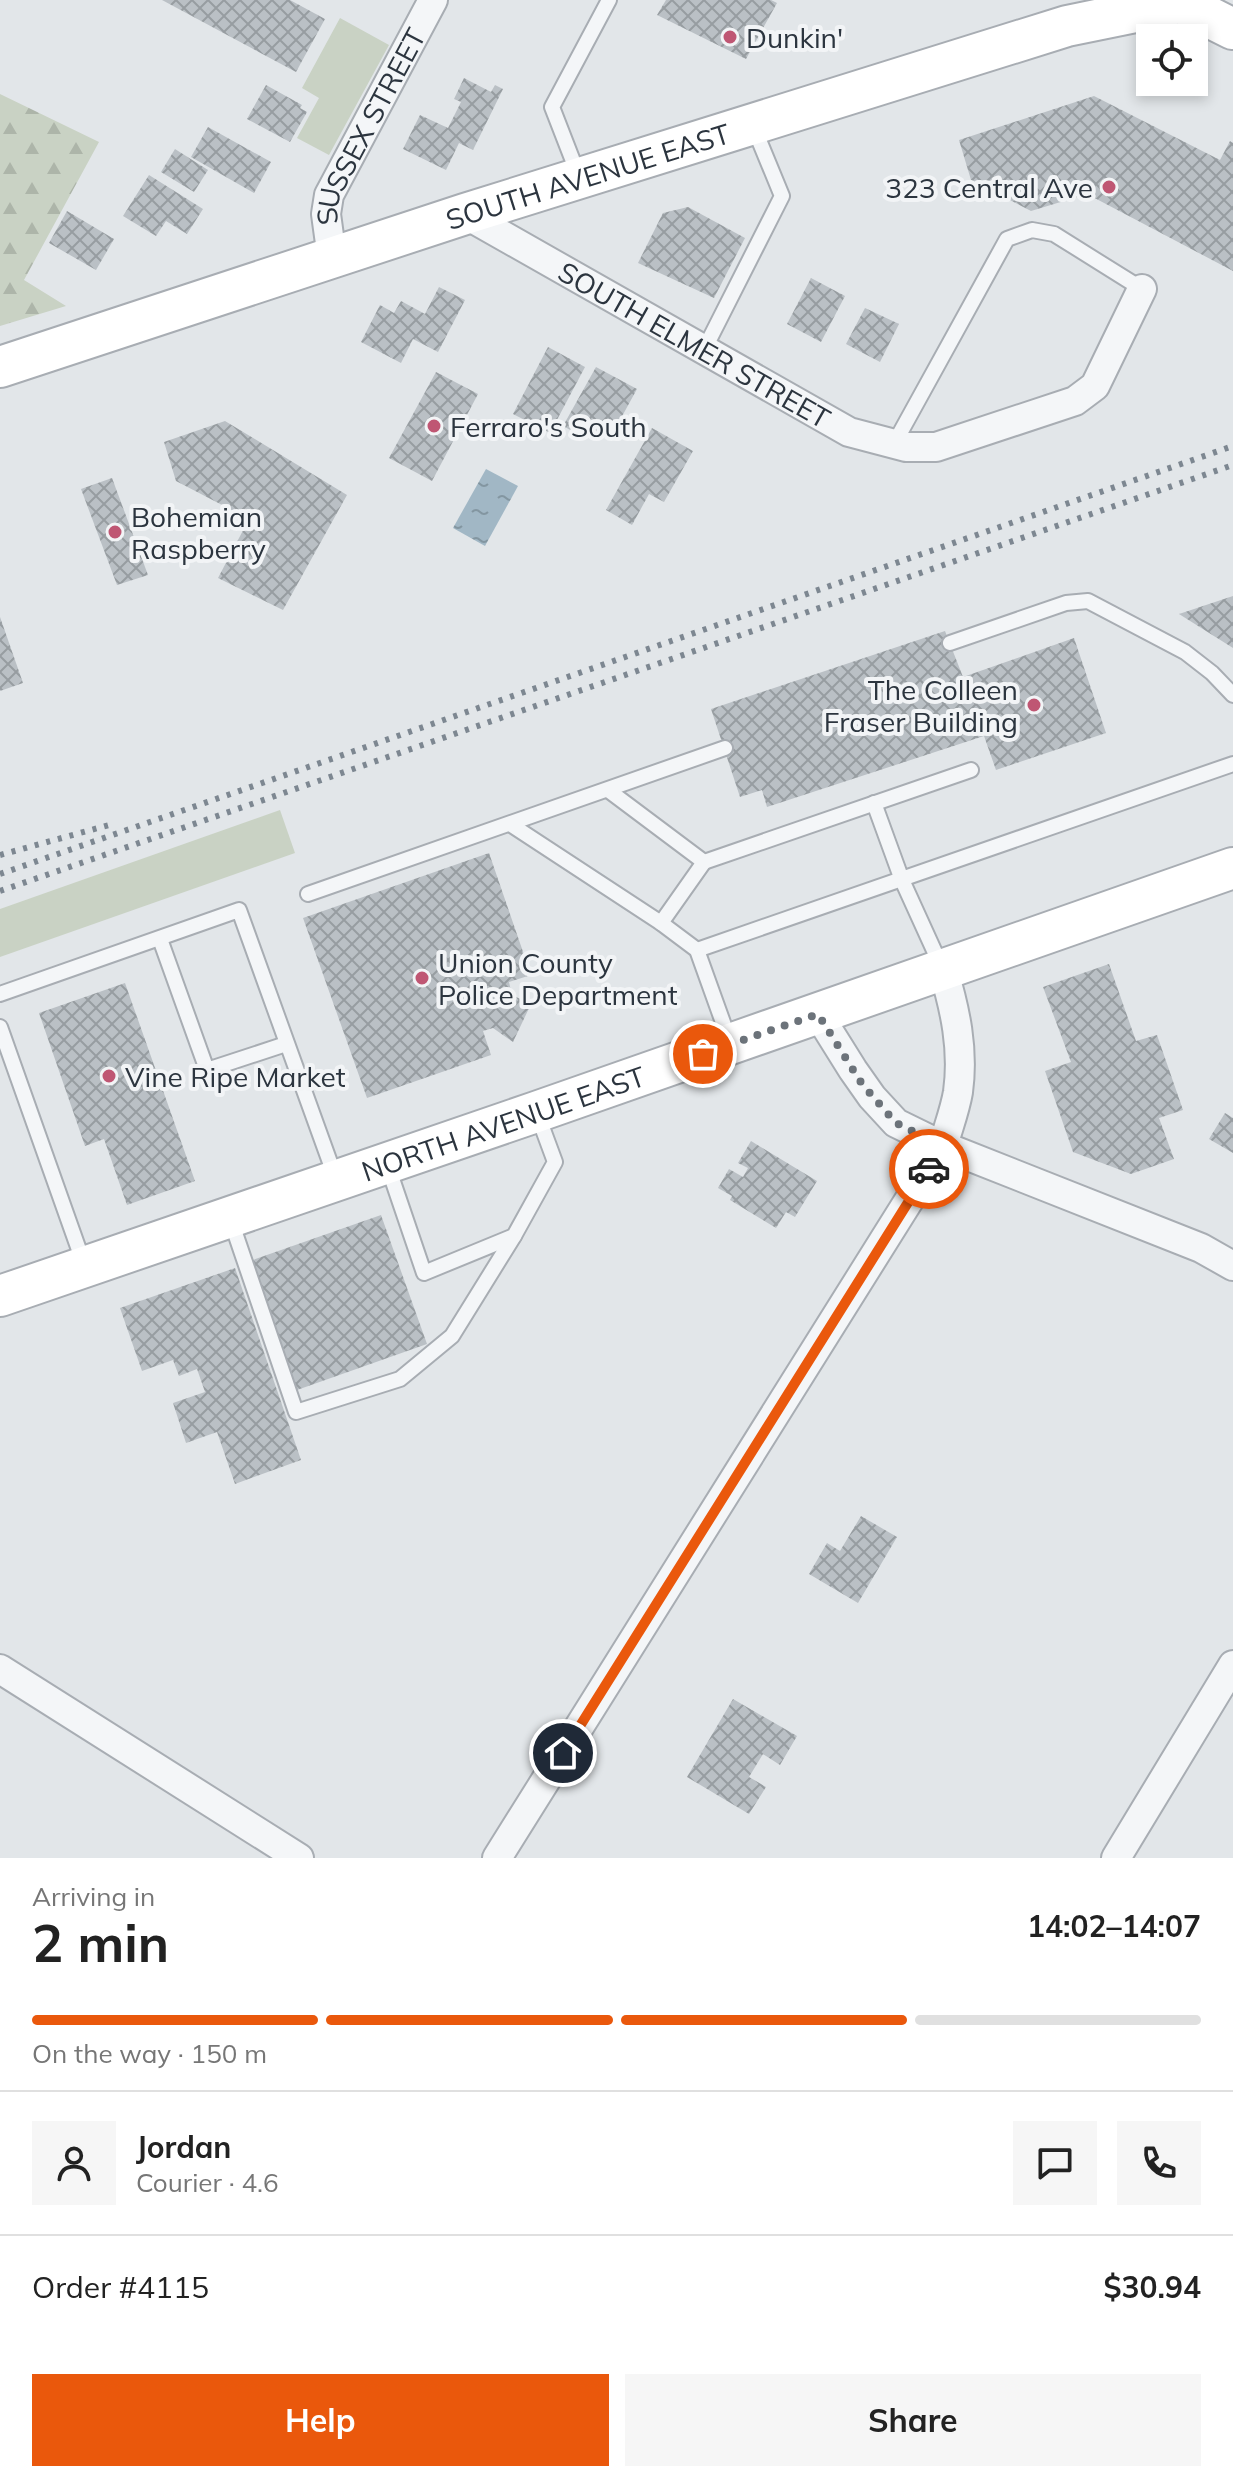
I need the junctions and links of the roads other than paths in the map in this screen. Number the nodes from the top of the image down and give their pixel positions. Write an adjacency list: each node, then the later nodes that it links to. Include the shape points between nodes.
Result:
1 (433, 0): 8 (street, SUSSEX STREET, via 329,195)
2 (609, 0): 6 (lane, via 552,107)
3 (1179, 1): 4 (main road); 5 (main road, SOUTH AVENUE EAST, via 1067,26)
4 (1233, 29)
5 (752, 124): 6 (main road, SOUTH AVENUE EAST); 10 (lane, via 782,196)
6 (580, 178): 7 (main road, SOUTH AVENUE EAST)
7 (465, 214): 8 (main road, SOUTH AVENUE EAST); 10 (street, SOUTH ELMER STREET)
8 (332, 258): 11 (main road, SOUTH AVENUE EAST)
9 (1142, 289): 12 (street, SOUTH ELMER STREET, via 1095,386 1075,401 936,447); 12 (lane, via 1054,234 1032,230 1007,239)
10 (704, 350): 12 (street, SOUTH ELMER STREET, via 849,432)
11 (0, 367)
12 (894, 444)
13 (950, 643): 14 (lane, via 1066,603 1088,601 1185,652)
14 (1233, 695)
15 (725, 748): 18 (lane)
16 (1233, 764): 23 (lane)
17 (971, 770): 19 (lane)
18 (608, 790): 20 (lane); 21 (lane)
19 (874, 803): 21 (lane); 23 (lane)
20 (510, 824): 24 (lane); 25 (lane)
21 (704, 862): 25 (lane)
22 (1233, 868): 28 (main road, NORTH AVENUE EAST)
23 (902, 880): 27 (lane); 28 (lane)
24 (308, 894)
25 (661, 923): 27 (lane)
26 (160, 939): 29 (lane); 32 (lane, via 207,1070); 32 (lane, via 239,910)
27 (697, 950): 33 (lane)
28 (943, 969): 30 (main road, NORTH AVENUE EAST); 35 (street, via 960,1053 958,1093)
29 (0, 994)
30 (818, 1014): 33 (main road, NORTH AVENUE EAST); 35 (street, via 865,1088 896,1123)
31 (0, 1027): 41 (lane)
32 (286, 1044): 37 (lane)
33 (731, 1044): 34 (main road, NORTH AVENUE EAST)
34 (536, 1112): 36 (main road, NORTH AVENUE EAST); 39 (lane, via 555,1162)
35 (943, 1146): 40 (street); 46 (street)
36 (387, 1164): 37 (main road, NORTH AVENUE EAST); 39 (lane, via 424,1273)
37 (337, 1180): 38 (main road, NORTH AVENUE EAST)
38 (229, 1217): 39 (lane, via 296,1412 400,1379 452,1336); 41 (main road, NORTH AVENUE EAST)
39 (514, 1236)
40 (1230, 1258)
41 (85, 1267): 42 (main road, NORTH AVENUE EAST)
42 (0, 1296)
43 (1233, 1665): 47 (street)
44 (0, 1669): 45 (street)
45 (299, 1858)
46 (497, 1858)
47 (1116, 1858)

